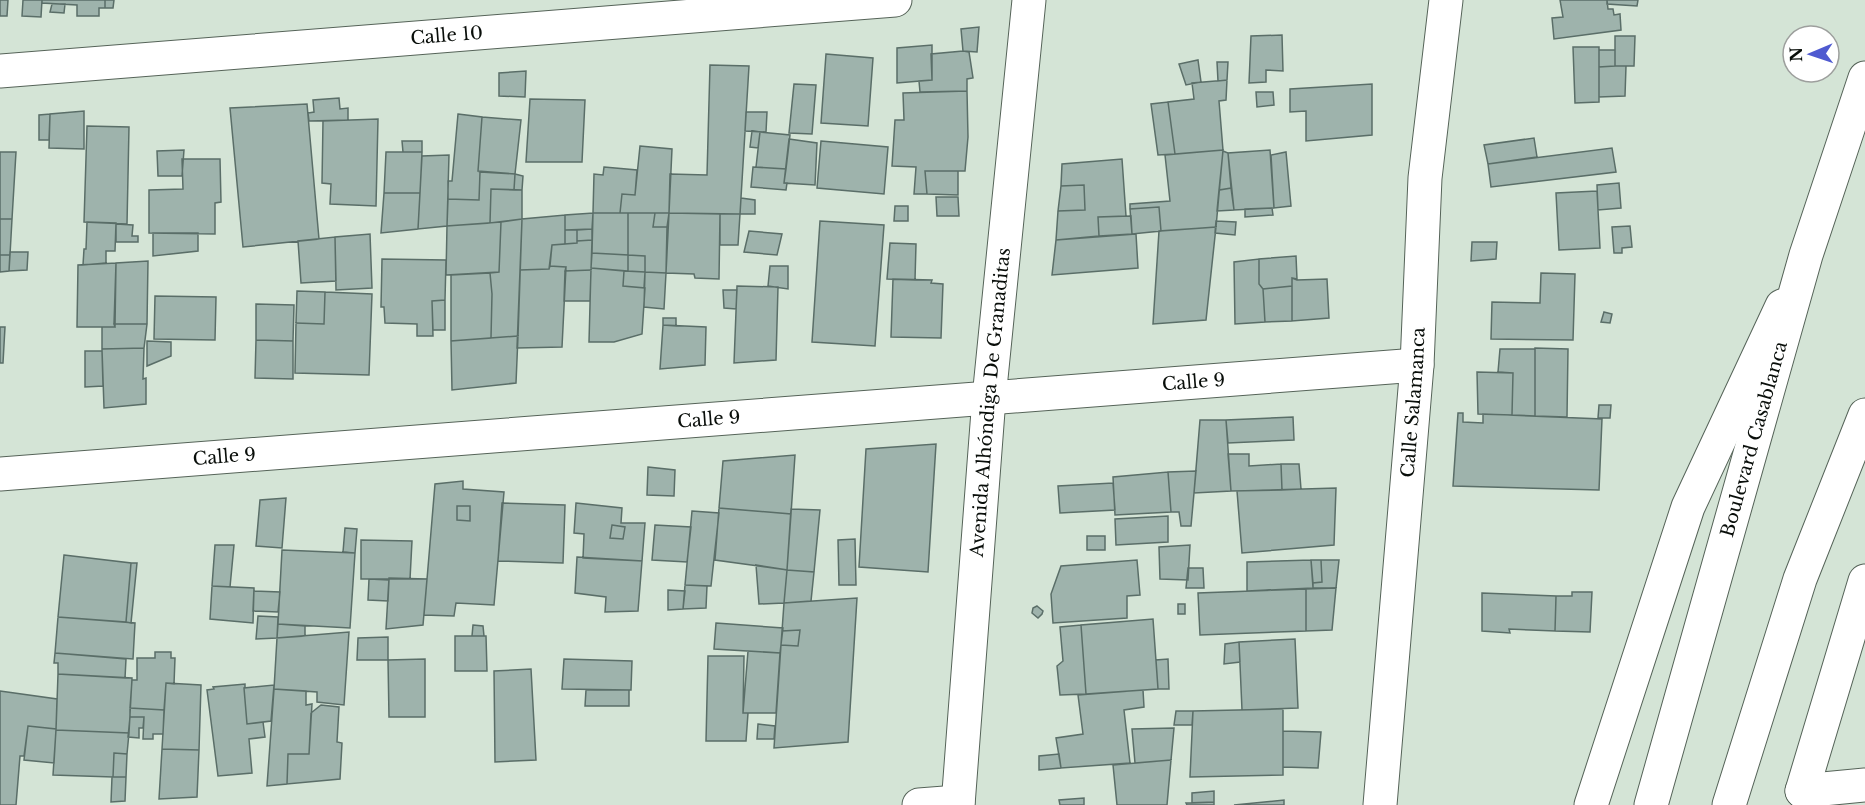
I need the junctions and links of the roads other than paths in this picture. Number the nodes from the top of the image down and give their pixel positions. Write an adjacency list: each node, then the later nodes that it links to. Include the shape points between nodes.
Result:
1 (895, 0): 4 (street, Calle 10)
2 (1029, 0): 8 (street, Avenida Alhóndiga De Granaditas)
3 (1446, 0): 7 (street, Calle Salamanca, via 1425,178)
4 (0, 71)
5 (1865, 78): 6 (street, Boulevard Casablanca)
6 (1806, 255): 17 (street, via 1688,507); 18 (street, Boulevard Casablanca)
7 (1417, 365): 8 (street, Calle 9); 16 (street, Calle Salamanca)
8 (989, 398): 10 (street, Calle 9); 14 (street, Avenida Alhóndiga De Granaditas)
9 (1865, 415): 19 (street, via 1800,579)
10 (0, 474)
11 (1865, 581): 13 (street)
12 (1865, 785): 13 (street)
13 (1800, 798)
14 (958, 804): 15 (street)
15 (918, 805)
16 (1380, 805)
17 (1591, 805)
18 (1651, 805)
19 (1729, 805)

